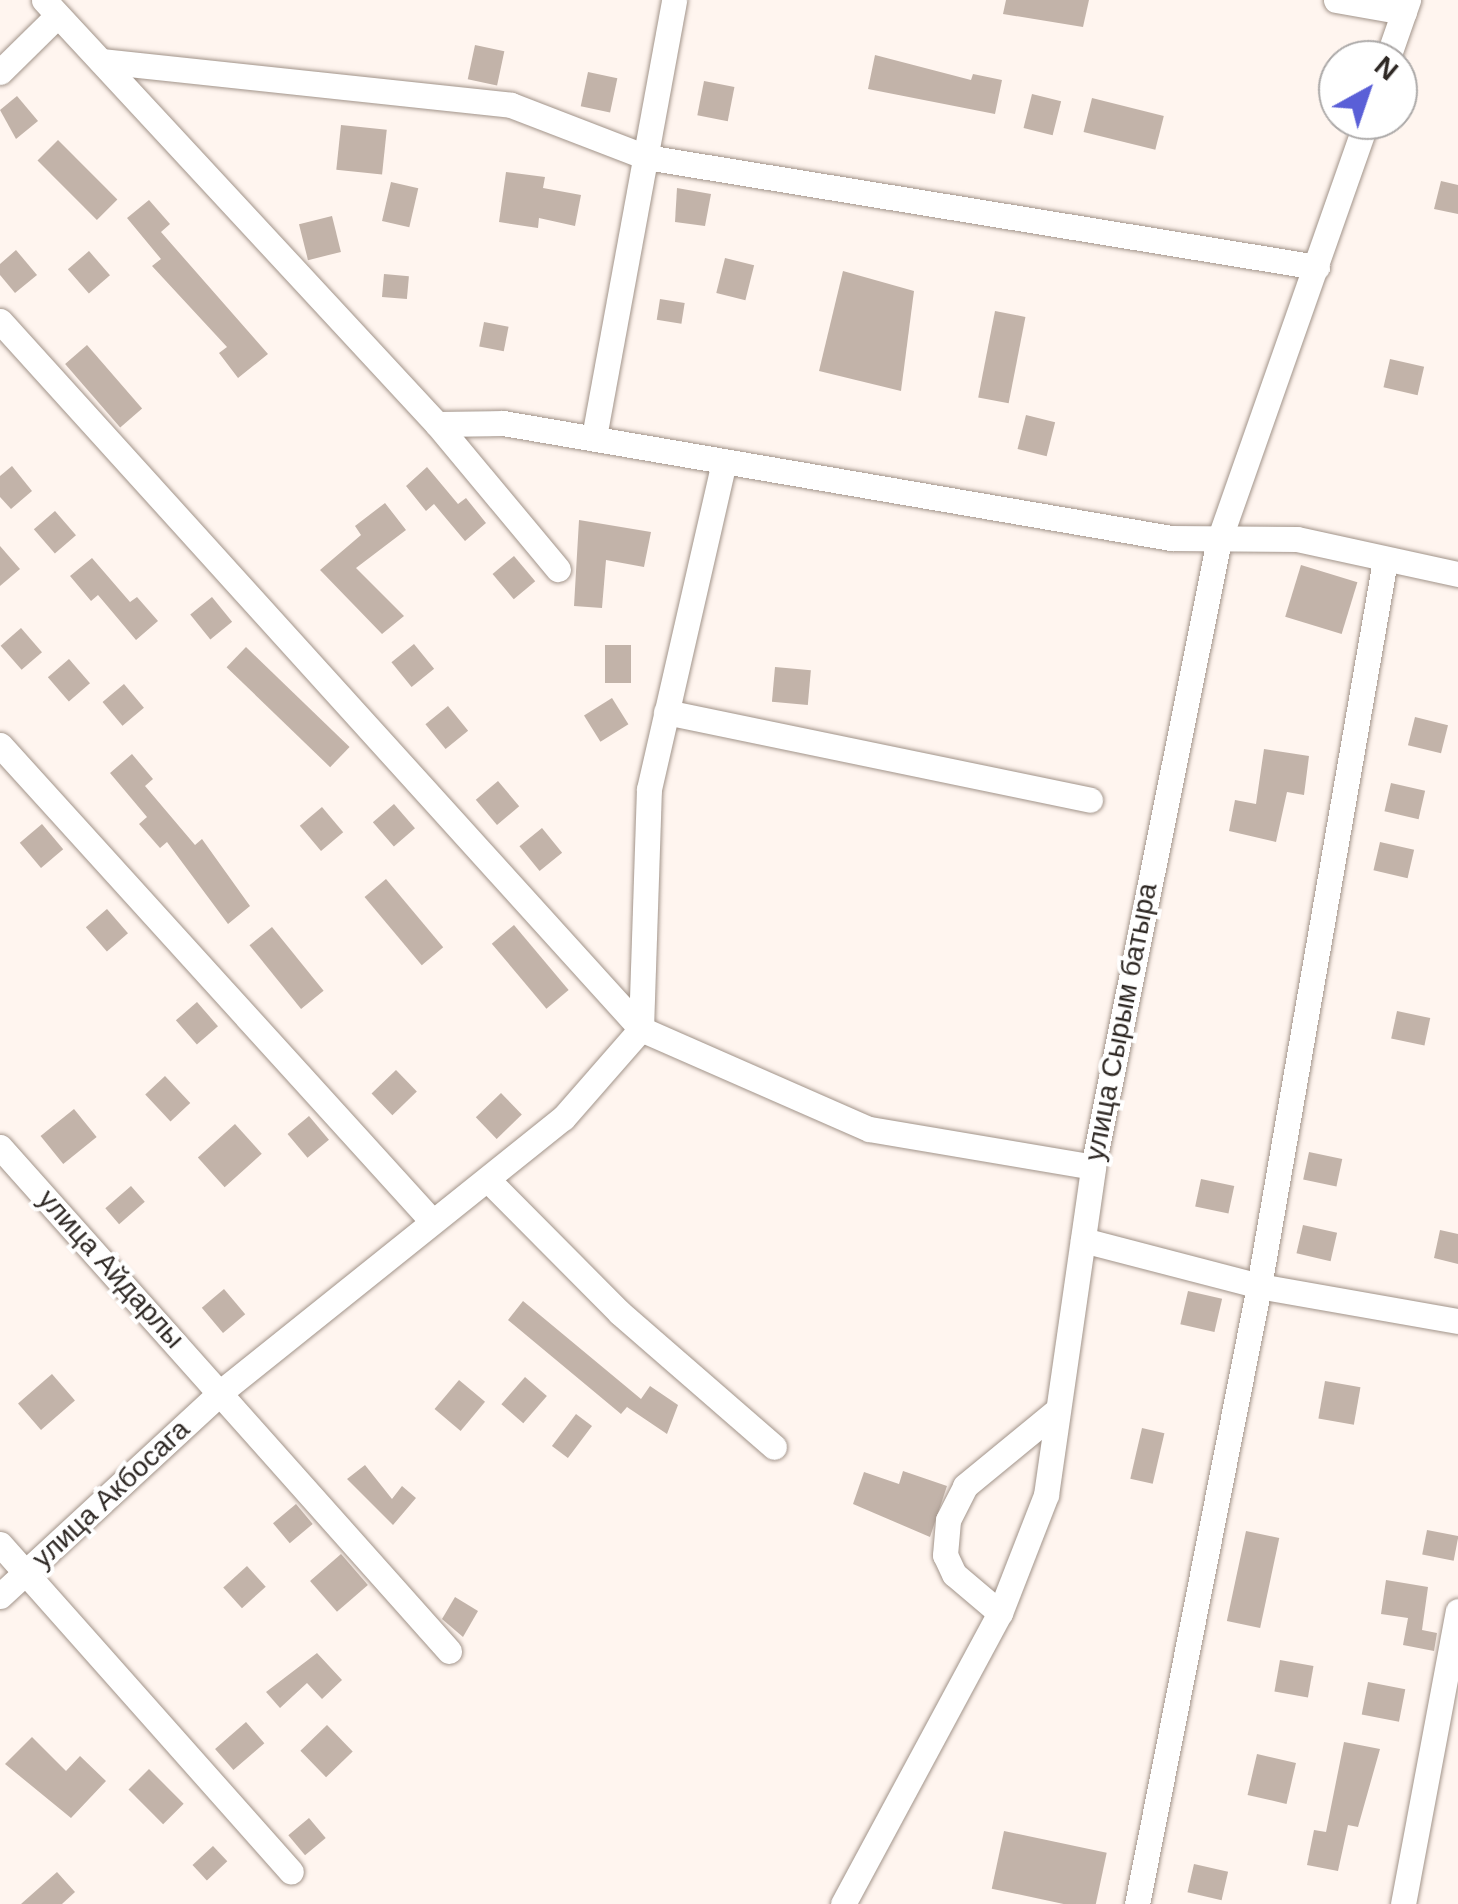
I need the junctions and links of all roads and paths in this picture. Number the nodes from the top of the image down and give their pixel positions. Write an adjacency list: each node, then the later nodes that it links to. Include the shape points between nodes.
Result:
1 (674, 0): 9 (street)
2 (1336, 0): 3 (street)
3 (1406, 6): 5 (street)
4 (51, 8): 6 (street); 7 (street)
5 (1394, 40)
6 (101, 62): 9 (street, via 511,105); 12 (street)
7 (0, 72)
8 (1360, 140): 10 (street, улица Сырым батыра)
9 (646, 157): 10 (street); 13 (street)
10 (1316, 267): 15 (street, улица Сырым батыра)
11 (0, 321): 22 (street)
12 (437, 424): 13 (street, via 466,419); 17 (street)
13 (594, 437): 14 (street)
14 (723, 465): 15 (street, via 1170,538); 19 (street)
15 (1219, 540): 16 (street, via 1297,539); 24 (street, улица Сырым батыра)
16 (1385, 560): 18 (street); 28 (street)
17 (558, 569)
18 (1458, 574)
19 (666, 712): 21 (street); 22 (street, via 648,790)
20 (0, 745): 26 (street)
21 (1090, 800)
22 (641, 1029): 24 (street, via 869,1129); 25 (street, улица Акбосага, via 563,1118)
23 (0, 1147): 30 (street, улица Айдарлы)
24 (1093, 1166): 27 (street, улица Сырым батыра)
25 (489, 1181): 26 (street, улица Акбосага); 32 (street, via 620,1314)
26 (431, 1220): 30 (street, улица Акбосага)
27 (1083, 1240): 28 (street); 31 (street, улица Сырым батыра)
28 (1259, 1286): 29 (street); 41 (street)
29 (1458, 1321)
30 (222, 1391): 34 (street, улица Акбосага); 38 (street, улица Айдарлы)
31 (1055, 1412): 37 (street, улица Сырым батыра, via 1046,1495); 37 (street, via 964,1486 948,1520 945,1554 954,1574)
32 (774, 1446)
33 (0, 1544): 34 (street)
34 (26, 1573): 35 (street, улица Акбосага); 39 (street)
35 (0, 1596)
36 (1458, 1611): 42 (street)
37 (1000, 1613): 40 (street, улица Сырым батыра)
38 (449, 1651)
39 (291, 1872)
40 (843, 1904)
41 (1137, 1904)
42 (1403, 1904)

